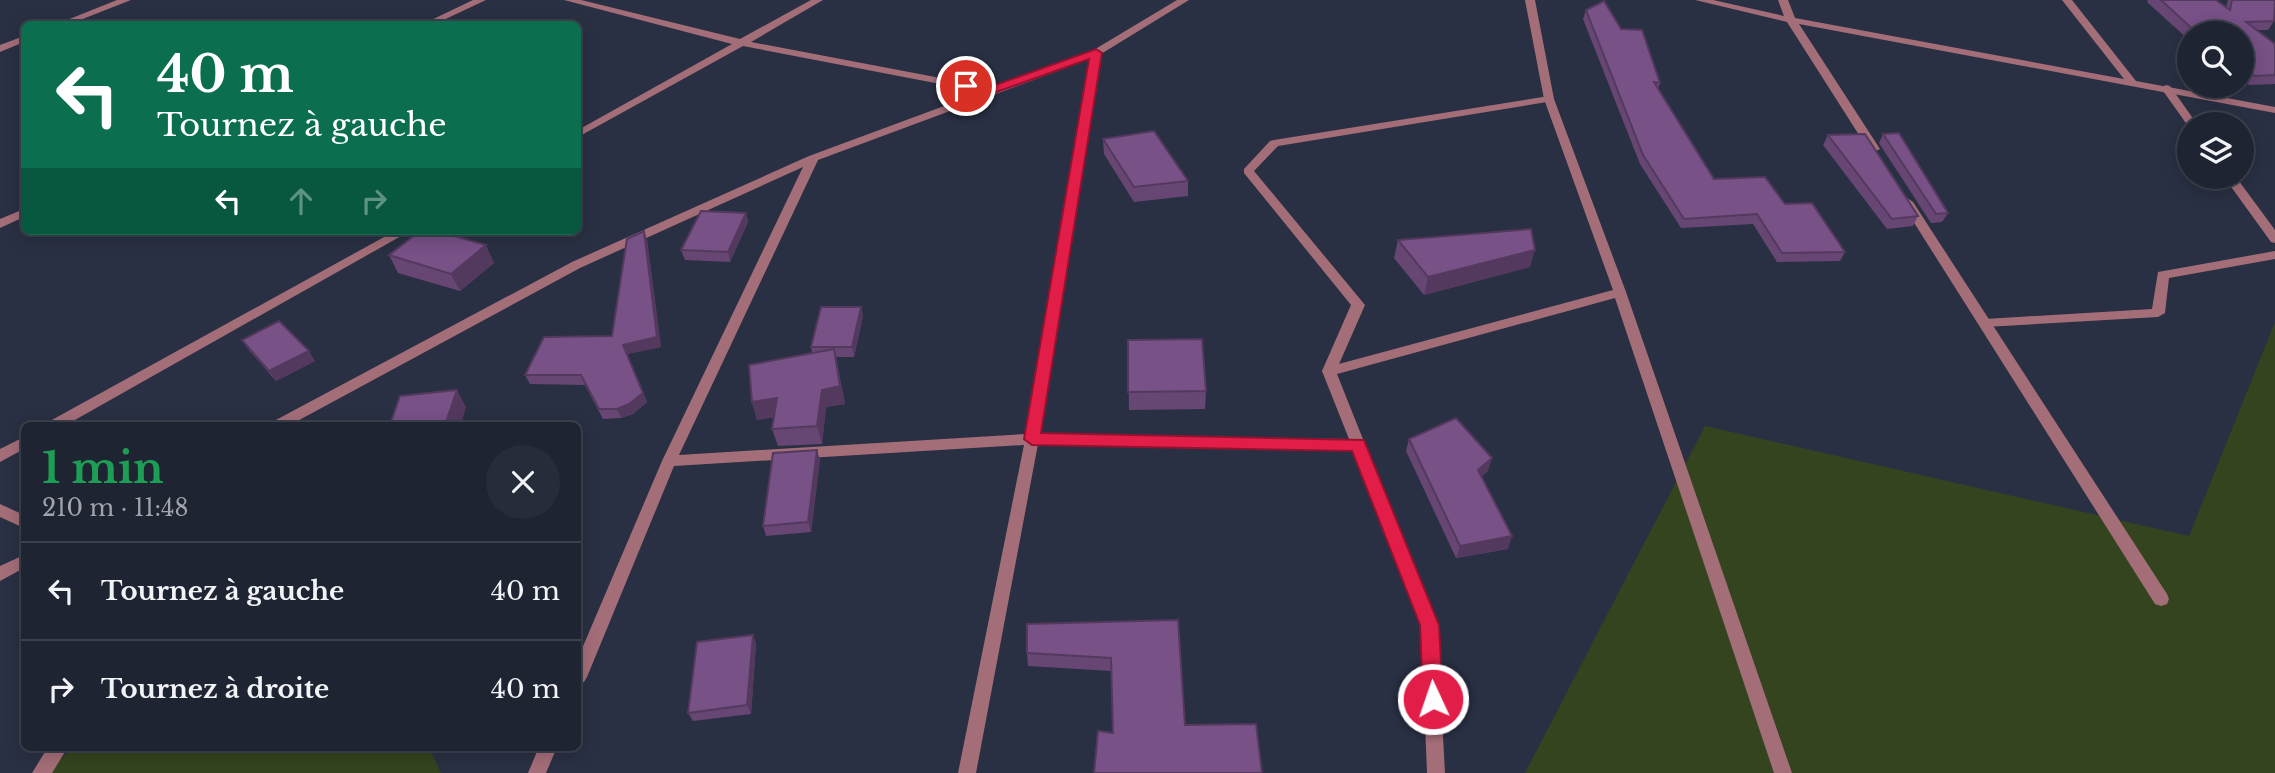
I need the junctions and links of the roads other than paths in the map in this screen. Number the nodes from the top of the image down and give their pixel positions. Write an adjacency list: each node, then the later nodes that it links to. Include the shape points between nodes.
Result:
1 (126, 0): 11 (street)
2 (481, 0): 12 (street)
3 (569, 0): 14 (street)
4 (818, 0): 14 (street)
5 (1184, 0): 16 (street)
6 (1530, 0): 20 (street)
7 (1700, 0): 10 (street)
8 (1783, 0): 10 (street)
9 (2067, 0): 17 (street)
10 (1791, 20): 17 (street); 25 (street)
11 (70, 21)
12 (435, 21)
13 (21, 40): 15 (street)
14 (742, 43): 19 (street); 23 (street)
15 (0, 48)
16 (1096, 53): 19 (street); 38 (street)
17 (2130, 81): 18 (street)
18 (2166, 88): 21 (street); 22 (street)
19 (991, 91): 24 (street)
20 (1549, 99): 33 (street); 35 (street, via 1273,143 1248,171 1358,305)
21 (2275, 110)
22 (2183, 112)
23 (581, 132)
24 (813, 158): 37 (street, via 576,265); 42 (street)
25 (1881, 160)
26 (2239, 189): 31 (street)
27 (1903, 195): 34 (street)
28 (21, 214): 29 (street)
29 (0, 224)
30 (397, 235): 36 (street)
31 (2275, 239)
32 (2275, 255): 34 (street, via 2162,275 2158,313)
33 (1620, 292): 35 (street); 55 (street)
34 (1985, 324): 47 (street)
35 (1329, 372): 40 (street)
36 (60, 422)
37 (287, 422)
38 (1032, 439): 40 (street); 42 (street); 53 (street)
39 (21, 444): 41 (street)
40 (1358, 444): 54 (street, via 1429,625)
41 (0, 456)
42 (669, 461): 48 (street)
43 (0, 510): 44 (street)
44 (21, 520)
45 (21, 563): 46 (street)
46 (0, 574)
47 (2161, 599)
48 (581, 670)
49 (56, 751): 51 (street)
50 (546, 751): 52 (street)
51 (41, 773)
52 (537, 773)
53 (967, 773)
54 (1436, 773)
55 (1783, 773)

